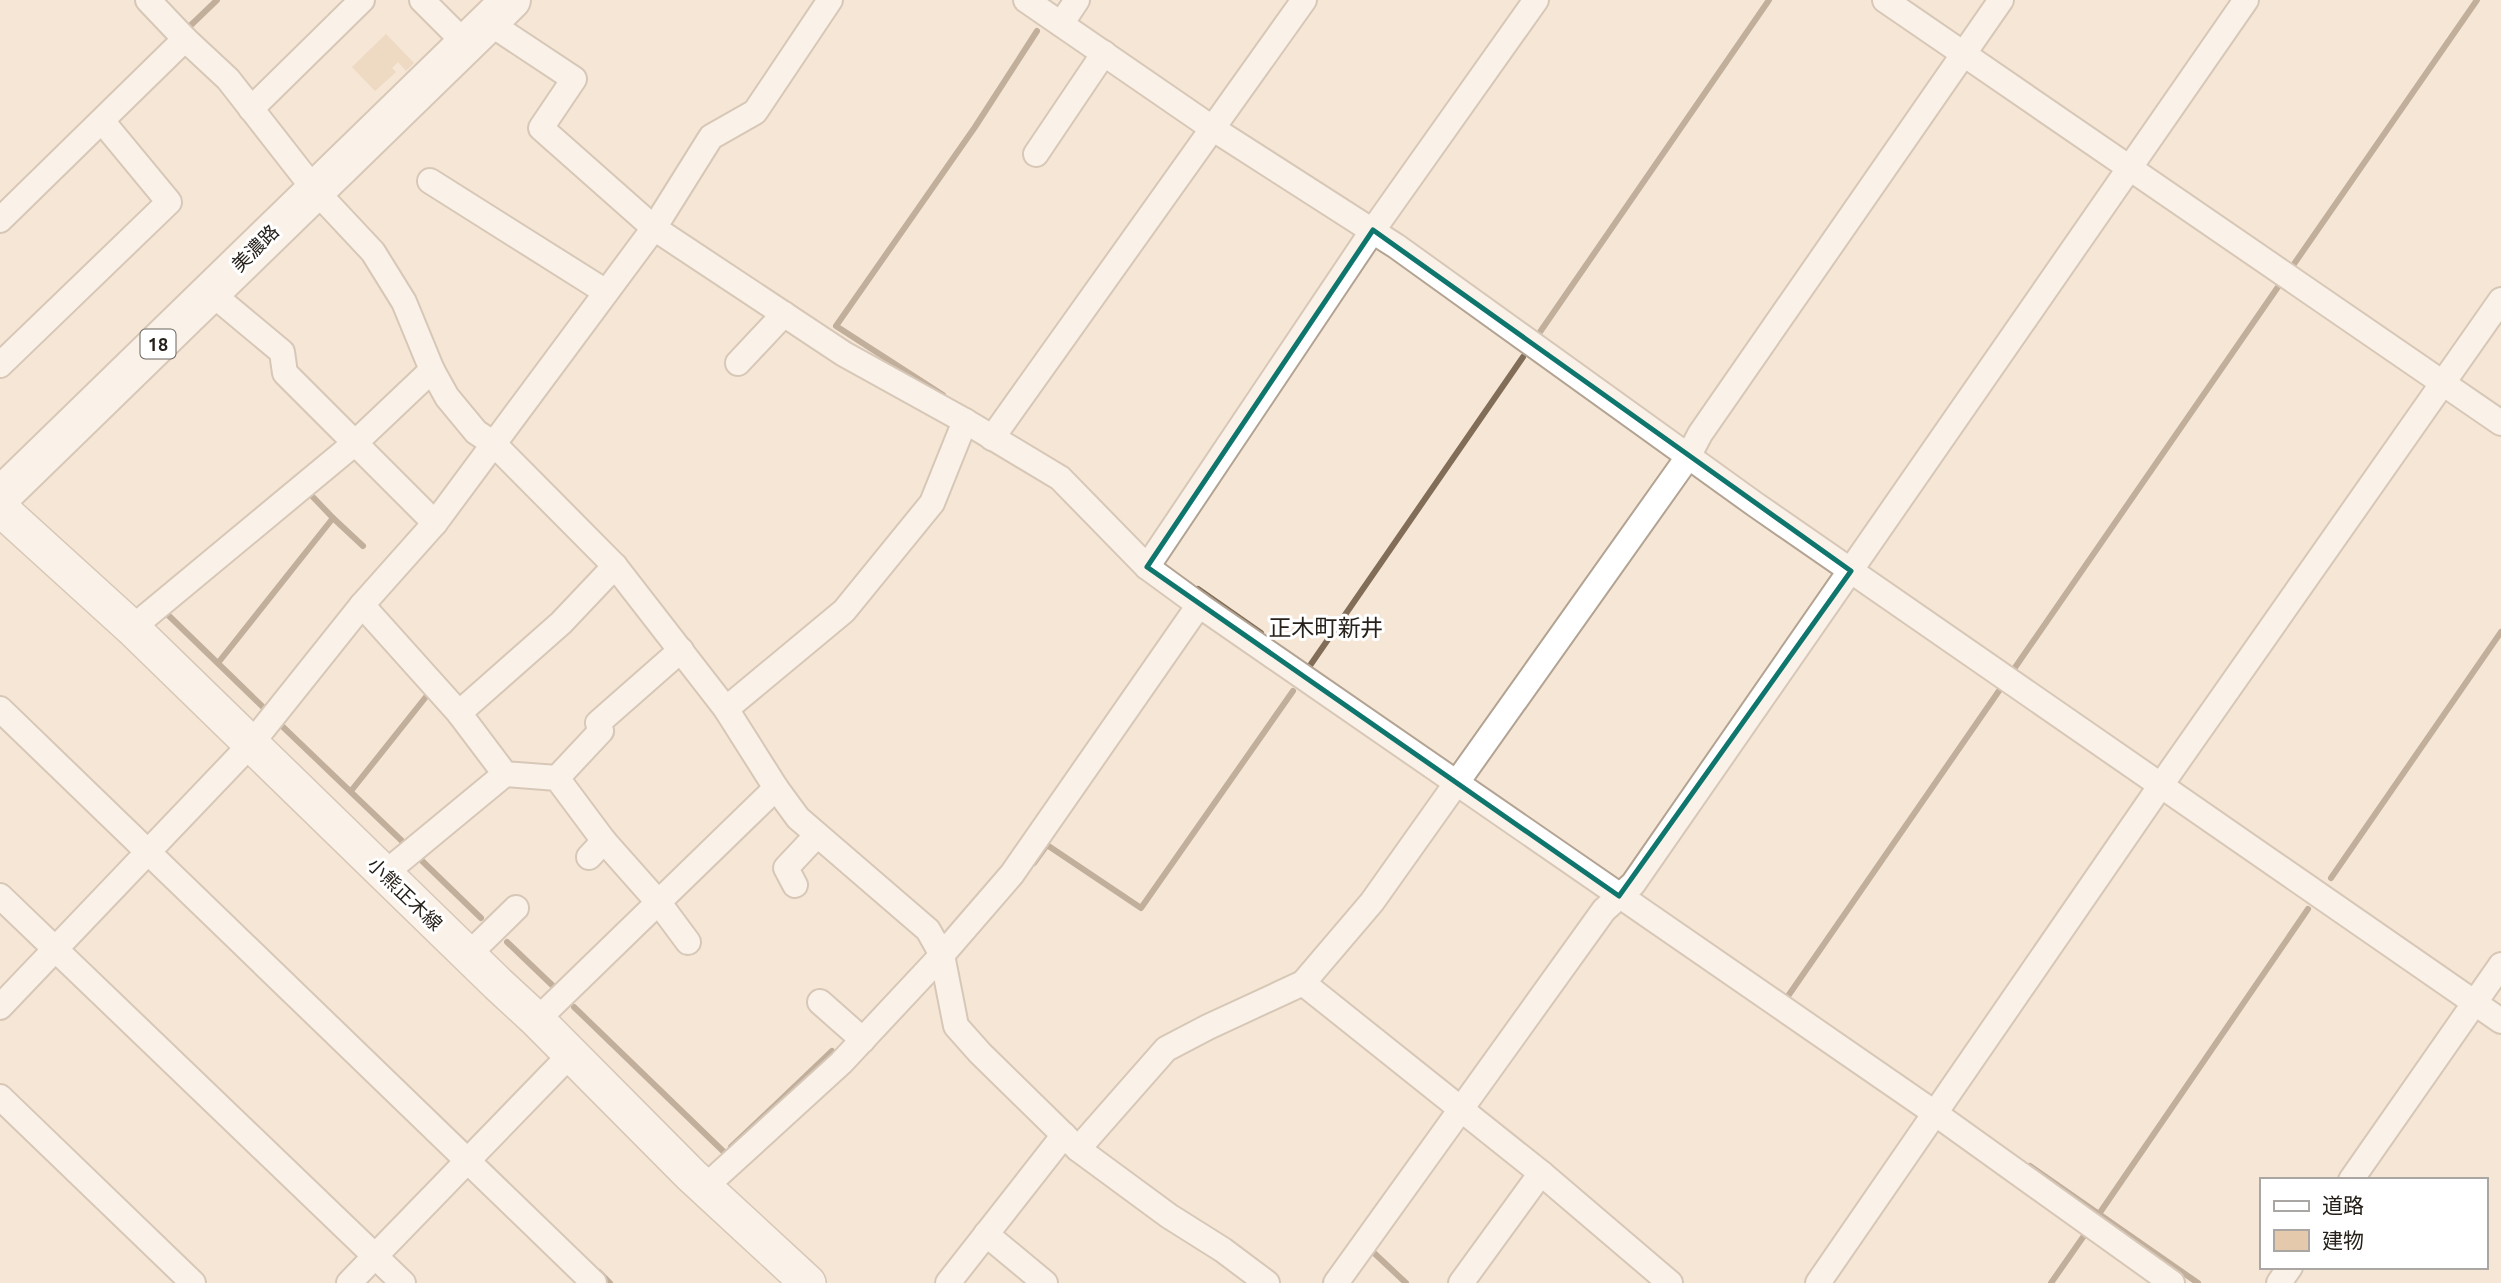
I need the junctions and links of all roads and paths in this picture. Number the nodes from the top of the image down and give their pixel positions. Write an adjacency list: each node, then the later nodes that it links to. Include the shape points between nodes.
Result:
1 (148, 0): 14 (street)
2 (362, 0): 17 (street)
3 (422, 0): 12 (street)
4 (830, 0): 25 (street, via 755,112 711,137)
5 (1026, 0): 13 (street)
6 (1077, 0): 13 (street)
7 (1304, 0): 19 (street)
8 (1536, 0): 26 (street)
9 (1885, 0): 16 (street)
10 (2001, 0): 16 (street)
11 (2246, 0): 21 (street)
12 (488, 22): 23 (main road, 美濃路 / 18); 25 (street, via 574,79 541,128)
13 (1061, 24): 15 (street)
14 (185, 39): 17 (street); 18 (street)
15 (1104, 53): 19 (street); 20 (street)
16 (1963, 54): 21 (street); 40 (street)
17 (251, 108): 23 (street)
18 (102, 121): 24 (street); 32 (street, via 169,202)
19 (1212, 128): 26 (street); 37 (street)
20 (1037, 154)
21 (2129, 168): 34 (street); 46 (street)
22 (430, 181): 28 (street)
23 (314, 189): 27 (main road, 美濃路 / 18); 33 (street, via 373,252 404,302)
24 (0, 220)
25 (654, 229): 28 (street); 30 (street)
26 (1373, 230): 40 (street); 45 (street)
27 (210, 292): 38 (street, via 282,352 285,373); 41 (main road, 美濃路 / 18)
28 (606, 292): 39 (street)
29 (2501, 300): 34 (street)
30 (783, 314): 31 (street); 35 (street, via 844,354)
31 (738, 363)
32 (0, 365)
33 (432, 370): 38 (street); 39 (street, via 454,406 476,432)
34 (2441, 384): 36 (street); 58 (street)
35 (965, 421): 37 (street); 52 (street, via 932,503 844,611)
36 (2501, 423)
37 (992, 438): 45 (street, via 1060,478)
38 (355, 443): 43 (street); 49 (street)
39 (494, 444): 43 (street); 44 (street)
40 (1688, 457): 46 (street); 57 (street)
41 (0, 497)
42 (0, 508): 49 (main road, 小熊正木線)
43 (435, 523): 47 (street)
44 (615, 566): 50 (street); 53 (street, via 561,623)
45 (1147, 567): 48 (street)
46 (1852, 571): 58 (street); 65 (street, via 1633,884)
47 (362, 604): 53 (street); 54 (street)
48 (1199, 605): 57 (street); 71 (street, via 1012,874)
49 (132, 628): 54 (main road, 小熊正木線)
50 (681, 650): 52 (street); 56 (street, via 598,723 601,731)
51 (0, 709): 61 (street)
52 (726, 709): 59 (street)
53 (459, 713): 55 (street)
54 (251, 744): 61 (street); 62 (main road, 小熊正木線)
55 (505, 774): 56 (street); 62 (street)
56 (557, 778): 66 (street, via 597,849)
57 (1458, 782): 65 (street); 73 (street, via 1372,902)
58 (2161, 785): 75 (street); 83 (street)
59 (776, 789): 60 (street); 66 (street)
60 (817, 835): 63 (street, via 786,868); 71 (street, via 928,930)
61 (148, 853): 69 (street); 85 (street)
62 (384, 874): 70 (main road, 小熊正木線)
63 (795, 885)
64 (0, 895): 69 (street)
65 (1619, 896): 82 (street, via 1604,910); 83 (street)
66 (659, 903): 68 (street); 77 (street)
67 (516, 908): 70 (street)
68 (688, 942)
69 (55, 949): 76 (street); 90 (street)
70 (468, 955): 77 (main road, 小熊正木線)
71 (942, 956): 79 (street); 84 (street, via 957,1026)
72 (2501, 965): 75 (street)
73 (1303, 983): 82 (street); 84 (street, via 1166,1049)
74 (820, 1002): 79 (street)
75 (2474, 1004): 78 (street); 87 (street)
76 (0, 1007)
77 (537, 1020): 80 (main road, 小熊正木線)
78 (2501, 1021)
79 (863, 1040): 88 (street)
80 (571, 1054): 85 (street); 88 (main road, 小熊正木線)
81 (0, 1097): 91 (street)
82 (1461, 1109): 86 (street); 99 (street)
83 (1936, 1114): 102 (street); 103 (street)
84 (1071, 1142): 89 (street); 98 (street)
85 (467, 1161): 90 (street); 94 (street)
86 (1541, 1173): 100 (street); 101 (street)
87 (2352, 1178)
88 (705, 1187): 95 (main road, 小熊正木線)
89 (986, 1234): 96 (street); 97 (street)
90 (375, 1256): 92 (street); 93 (street)
91 (193, 1283)
92 (349, 1283)
93 (403, 1283)
94 (594, 1283)
95 (808, 1283)
96 (948, 1283)
97 (1045, 1283)
98 (1267, 1283)
99 (1336, 1283)
100 (1461, 1283)
101 (1670, 1283)
102 (1818, 1283)
103 (2172, 1283)

